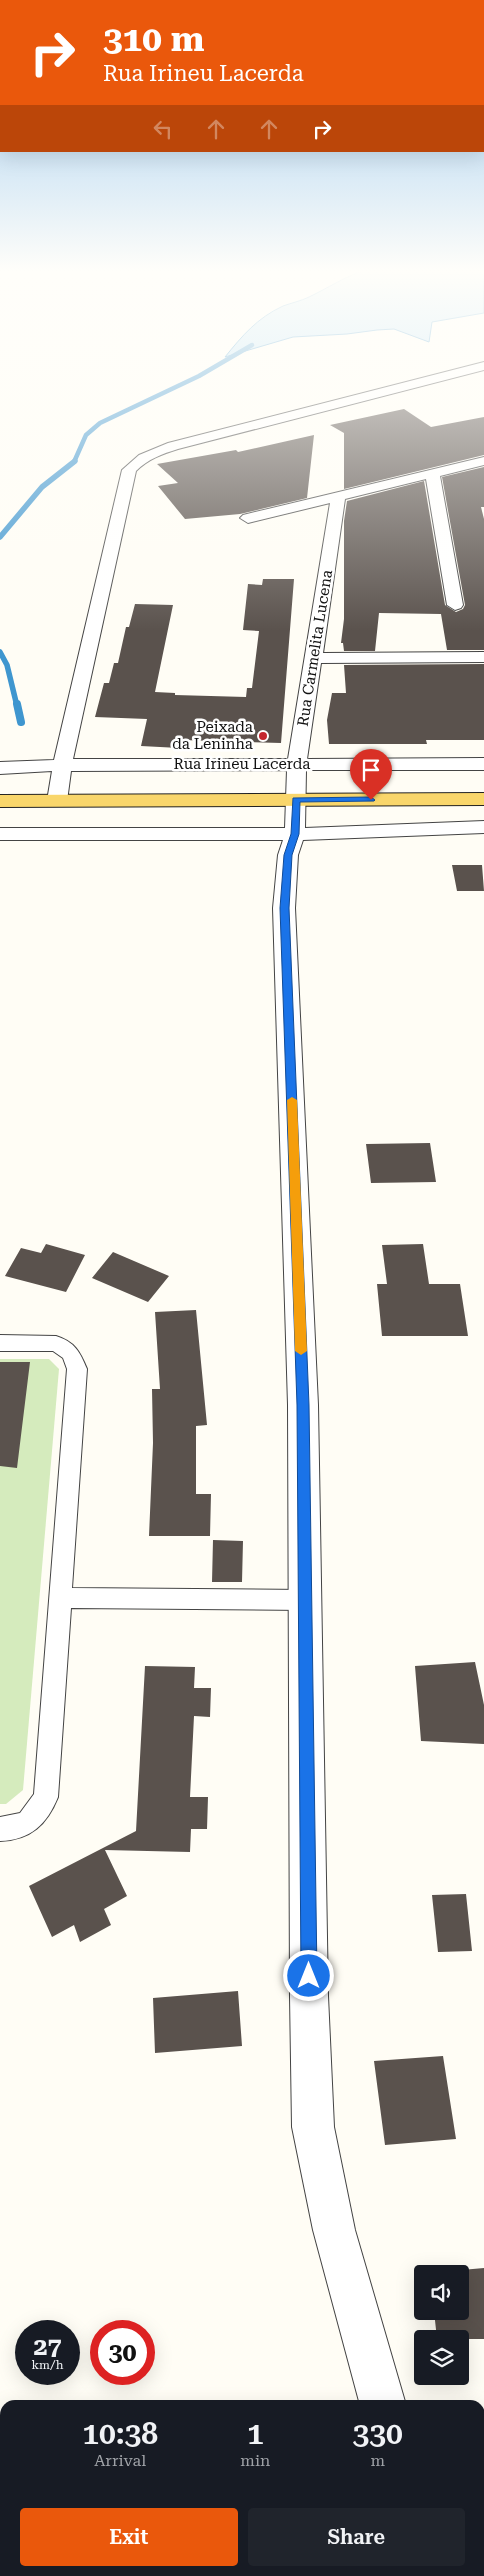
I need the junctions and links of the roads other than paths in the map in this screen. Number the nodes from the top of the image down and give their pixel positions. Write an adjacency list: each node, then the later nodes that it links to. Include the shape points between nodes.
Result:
1 (390, 390): 11 (street, via 173,446 135,463 129,470)
2 (484, 461): 3 (street)
3 (432, 472): 4 (street); 6 (street)
4 (338, 496): 5 (street); 8 (street, Rua Carmelita Lucena)
5 (248, 518)
6 (455, 605)
7 (484, 657): 8 (street)
8 (314, 658): 9 (street, Rua Carmelita Lucena)
9 (297, 764): 10 (street, Rua Irineu Lacerda); 11 (street, Rua Irineu Lacerda); 14 (street, Rua Carmelita Lucena)
10 (484, 764)
11 (62, 765): 12 (street, Rua Irineu Lacerda); 16 (street)
12 (0, 768)
13 (484, 799): 14 (main road)
14 (296, 800): 16 (main road); 19 (street, Rua Carmelita Lucena)
15 (0, 801): 16 (main road)
16 (56, 801)
17 (484, 827): 19 (street)
18 (0, 834): 19 (street)
19 (295, 834): 22 (street, Rua Carmelita Lucena, via 288,855 284,908 303,1405)
20 (0, 1343): 21 (lane, via 56,1344 71,1353 77,1369)
21 (60, 1598): 22 (lane); 23 (lane, via 46,1798 34,1819 16,1829)
22 (305, 1600): 24 (street, Rua Carmelita Lucena, via 313,2126 334,2230)
23 (0, 1829)
24 (382, 2400)

